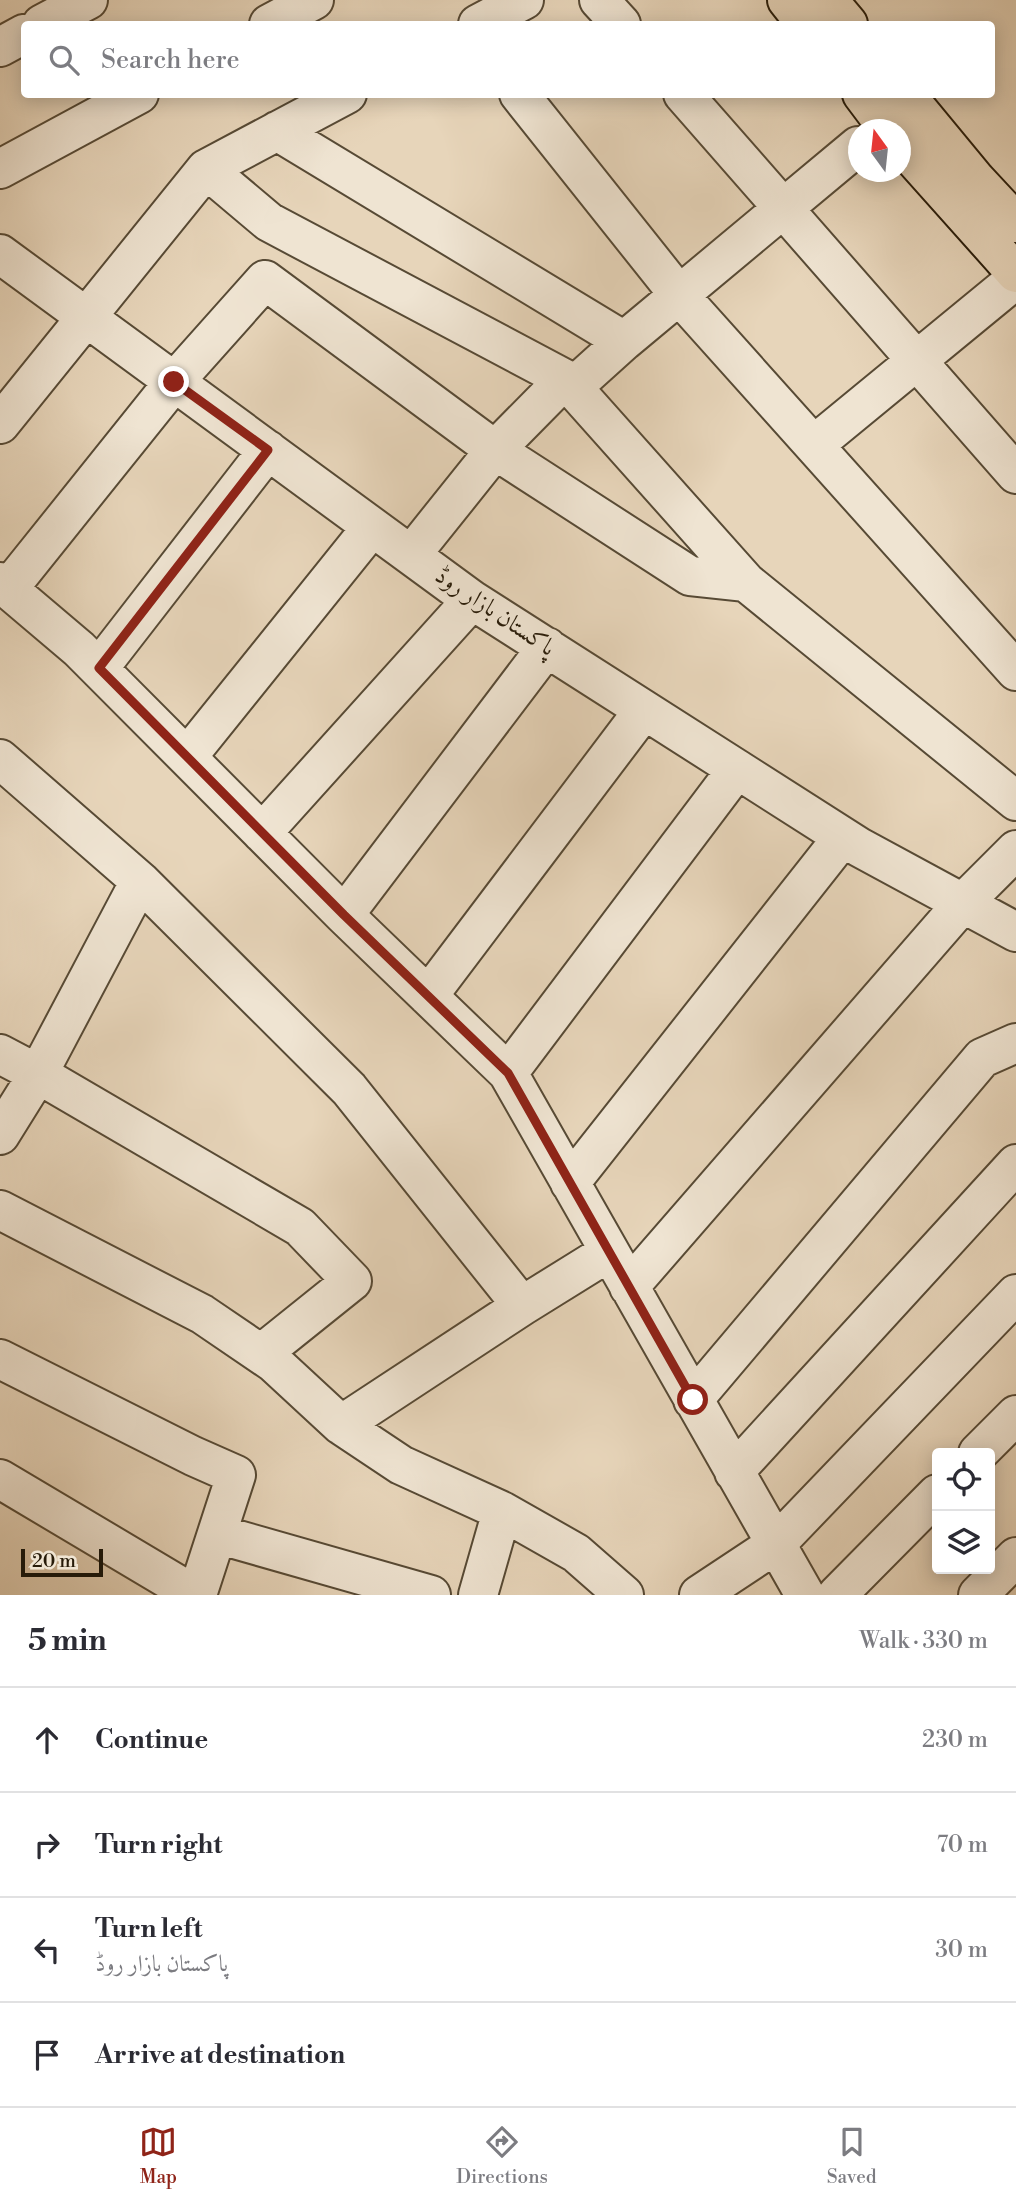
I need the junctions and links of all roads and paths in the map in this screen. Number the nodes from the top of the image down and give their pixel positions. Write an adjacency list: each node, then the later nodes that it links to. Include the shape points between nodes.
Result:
1 (88, 0): 7 (street)
2 (524, 0): 9 (street)
3 (599, 0): 10 (street)
4 (786, 0): 11 (main road)
5 (828, 0): 12 (main road)
6 (308, 2): 8 (street)
7 (48, 21)
8 (274, 21)
9 (484, 21)
10 (618, 21)
11 (804, 21)
12 (846, 21)
13 (21, 36): 14 (street)
14 (0, 47)
15 (132, 98): 23 (street)
16 (339, 98): 19 (street)
17 (522, 98): 30 (street)
18 (687, 98): 25 (street)
19 (277, 131): 24 (street); 32 (street)
20 (911, 140): 26 (main road, via 976,180)
21 (848, 153): 25 (street)
22 (911, 155): 28 (main road)
23 (0, 169)
24 (206, 169): 31 (street); 35 (street, via 270,222)
25 (784, 208): 30 (street); 33 (street)
26 (1016, 223)
27 (0, 254): 31 (street, پاکستان بازار روڈ)
28 (1016, 274)
29 (1016, 279): 33 (street)
30 (679, 295): 32 (street); 37 (street)
31 (85, 317): 34 (street, پاکستان بازار روڈ); 36 (street)
32 (624, 341): 35 (street)
33 (917, 360): 37 (street); 40 (street)
34 (174, 382): 38 (street, پاکستان بازار روڈ); 39 (street, via 265,280); 44 (street)
35 (569, 383): 39 (street); 43 (street)
36 (0, 424)
37 (814, 445): 48 (street)
38 (268, 450): 41 (street, پاکستان بازار روڈ); 47 (street)
39 (495, 450): 42 (street); 43 (street, via 690,576)
40 (1016, 474)
41 (372, 527): 42 (street, پاکستان بازار روڈ); 50 (street)
42 (411, 555): 45 (street, پاکستان بازار روڈ)
43 (746, 582): 53 (street)
44 (8, 595): 47 (street)
45 (472, 600): 46 (street, پاکستان بازار روڈ); 54 (street)
46 (547, 648): 49 (street, پاکستان بازار روڈ); 59 (street)
47 (99, 668): 50 (street)
48 (1016, 671)
49 (644, 710): 52 (street, پاکستان بازار روڈ); 61 (street)
50 (187, 757): 54 (street)
51 (0, 759): 57 (street)
52 (737, 769): 55 (street, پاکستان بازار روڈ); 64 (street)
53 (1016, 801)
54 (262, 833): 59 (street)
55 (843, 837): 58 (street, پاکستان بازار روڈ); 68 (street)
56 (1016, 850): 58 (street)
57 (140, 881): 65 (street); 73 (street, via 349,1089)
58 (963, 903): 60 (street, پاکستان بازار روڈ); 71 (street)
59 (344, 915): 61 (street)
60 (1016, 932)
61 (428, 996): 64 (street)
62 (1016, 1043): 76 (street, via 982,1058)
63 (0, 1054): 65 (street)
64 (508, 1073): 68 (street)
65 (38, 1074): 66 (street); 74 (street, via 300,1227 352,1281)
66 (0, 1135)
67 (1011, 1179): 80 (street)
68 (570, 1183): 70 (street)
69 (0, 1210): 74 (street, via 202,1314)
70 (609, 1252): 71 (street); 73 (street)
71 (629, 1287): 76 (street)
72 (1016, 1294): 85 (street)
73 (522, 1306): 78 (street)
74 (261, 1354): 78 (street)
75 (0, 1359): 84 (street, via 236,1475)
76 (693, 1400): 80 (street)
77 (1016, 1415): 79 (street)
78 (341, 1425): 83 (street, via 401,1465)
79 (983, 1448)
80 (734, 1472): 85 (street)
81 (0, 1479): 87 (street)
82 (932, 1499): 93 (street)
83 (502, 1511): 89 (street); 90 (street, via 576,1553)
84 (217, 1534): 87 (street); 88 (street)
85 (776, 1544): 91 (street); 92 (street)
86 (1016, 1557): 94 (street)
87 (196, 1595)
88 (431, 1595)
89 (478, 1595)
90 (624, 1595)
91 (699, 1595)
92 (805, 1595)
93 (837, 1595)
94 (978, 1595)

